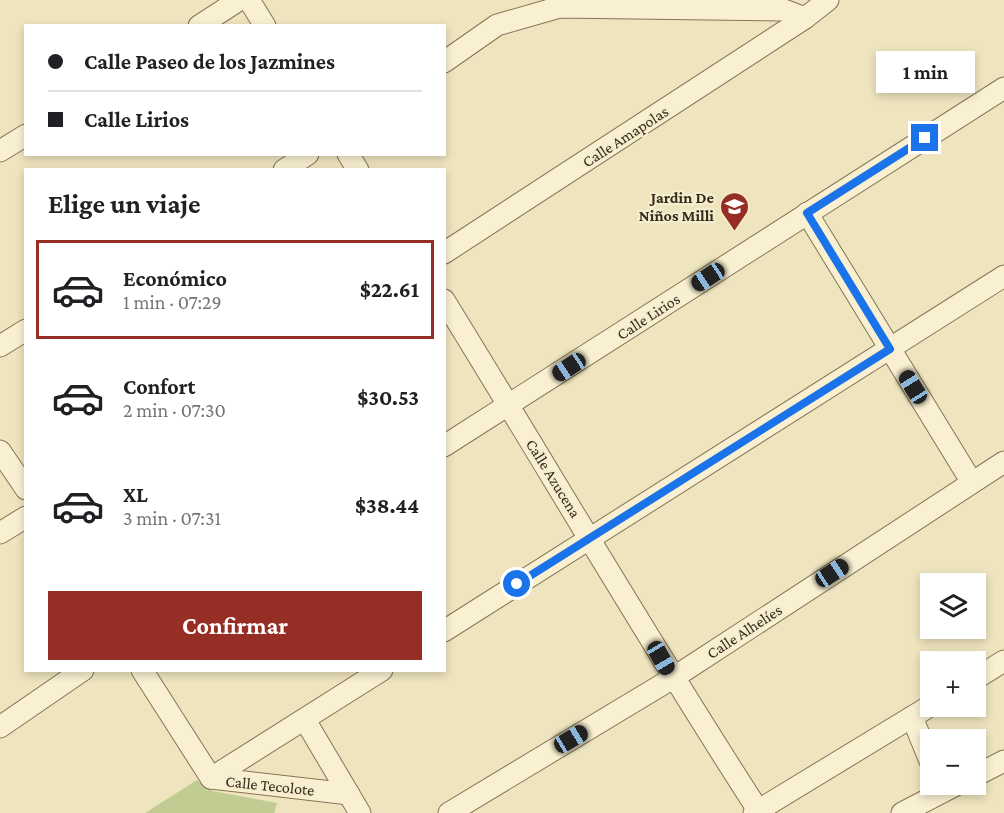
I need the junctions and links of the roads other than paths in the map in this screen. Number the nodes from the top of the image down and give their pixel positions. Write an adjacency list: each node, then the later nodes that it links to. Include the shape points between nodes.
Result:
1 (239, 0): 5 (street)
2 (249, 0): 6 (street)
3 (828, 0): 4 (street, Calle Amapolas)
4 (805, 18): 7 (street, via 784,10 560,7 497,25); 14 (street, Calle Amapolas)
5 (202, 24)
6 (265, 24)
7 (446, 61)
8 (1004, 88): 13 (street, Calle Lirios)
9 (24, 136): 10 (street)
10 (0, 152)
11 (305, 156): 12 (street)
12 (287, 168)
13 (807, 213): 19 (street); 20 (street, Calle Lirios)
14 (446, 252)
15 (1004, 276): 19 (street)
16 (446, 303): 20 (street, Calle Azucena)
17 (24, 331): 18 (street)
18 (0, 346)
19 (890, 349): 24 (street); 28 (street)
20 (509, 406): 21 (street, Calle Lirios); 28 (street, Calle Azucena)
21 (446, 445)
22 (0, 451): 25 (street)
23 (1004, 462): 24 (street, Calle Alhelíes)
24 (971, 481): 35 (street, Calle Alhelíes)
25 (24, 486)
26 (24, 518): 27 (street)
27 (0, 533)
28 (591, 538): 29 (street); 35 (street, Calle Azucena)
29 (446, 630)
30 (1004, 661): 34 (street)
31 (80, 672): 38 (street)
32 (143, 672): 41 (street, Calle Tecolote)
33 (379, 672): 37 (street)
34 (986, 672)
35 (672, 678): 44 (street, Calle Azucena); 46 (street, Calle Alhelíes)
36 (920, 713): 44 (street)
37 (305, 720): 41 (street); 42 (street, Calle Tecolote)
38 (0, 727)
39 (1004, 761): 40 (street)
40 (986, 770)
41 (211, 778): 42 (street, Calle Tecolote)
42 (349, 794): 45 (street, Calle Tecolote)
43 (944, 795): 47 (street)
44 (756, 811)
45 (360, 813)
46 (449, 813)
47 (902, 813)

